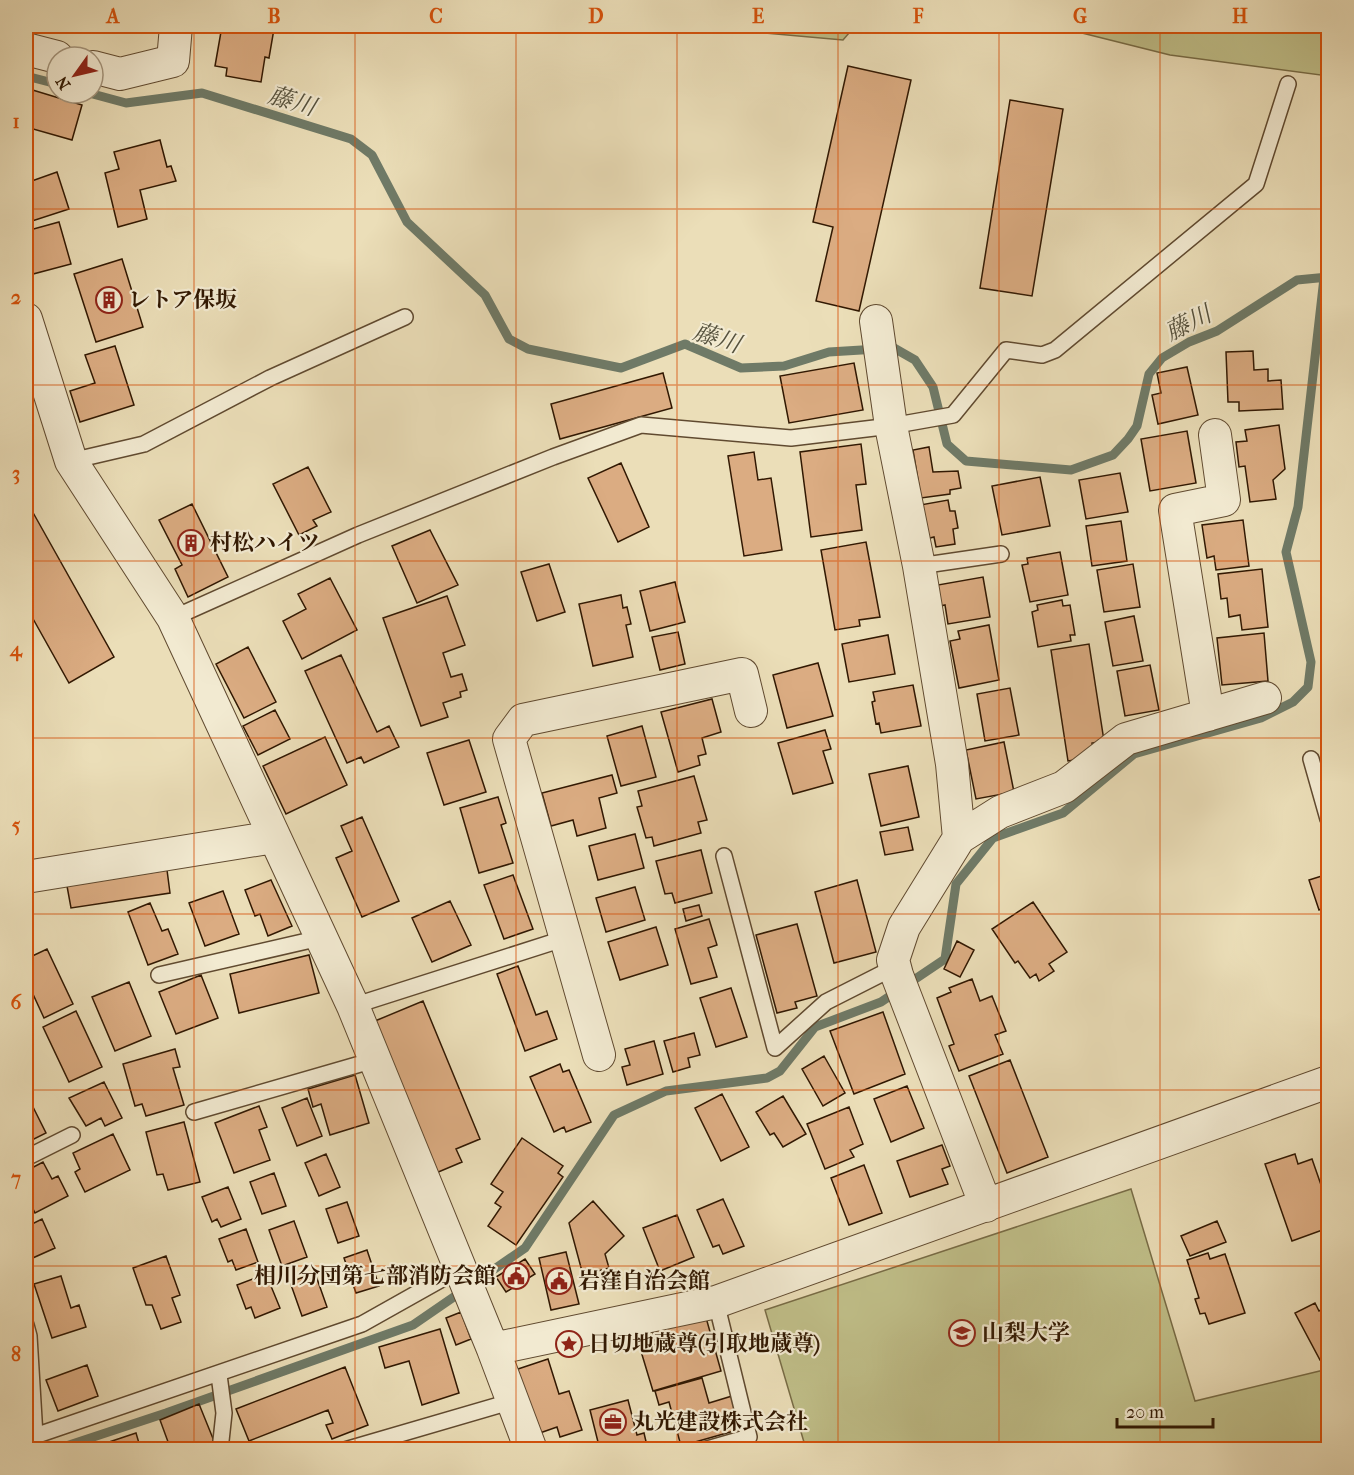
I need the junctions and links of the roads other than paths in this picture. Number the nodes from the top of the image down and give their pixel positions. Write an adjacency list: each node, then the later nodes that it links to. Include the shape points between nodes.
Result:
1 (176, 26): 4 (street, via 173,61 120,74)
2 (26, 49): 3 (street)
3 (45, 54)
4 (105, 70)
5 (1288, 84): 9 (lane, via 1256,184 1055,350 1042,355 1006,350 953,415)
6 (405, 317): 11 (lane, via 270,378 144,444)
7 (26, 319): 11 (street)
8 (877, 327): 9 (street)
9 (891, 426): 13 (street); 14 (lane, via 791,438 641,425 368,530)
10 (1215, 435): 17 (street, via 1224,500 1175,510)
11 (71, 461): 14 (street)
12 (1001, 554): 13 (lane)
13 (919, 566): 21 (street, via 952,764)
14 (173, 618): 20 (street)
15 (1265, 698): 17 (street)
16 (752, 711): 25 (street, via 742,674 523,720 509,739)
17 (1208, 715): 21 (street, via 1126,739 1064,787 1000,812)
18 (1311, 759): 19 (lane)
19 (1329, 819)
20 (274, 837): 23 (street); 24 (street)
21 (959, 838): 27 (street, via 904,927 893,960)
22 (724, 856): 27 (lane, via 775,1048 826,1002)
23 (26, 877)
24 (320, 938): 26 (lane); 28 (street)
25 (566, 938): 28 (lane); 29 (street)
26 (159, 975)
27 (900, 980): 35 (street)
28 (352, 1006): 30 (street)
29 (599, 1055)
30 (374, 1060): 32 (lane); 36 (street)
31 (1329, 1082): 35 (street)
32 (194, 1112)
33 (72, 1135): 34 (lane)
34 (26, 1158)
35 (986, 1206): 37 (street)
36 (465, 1281): 39 (street); 40 (lane, via 362,1324)
37 (717, 1302): 39 (street); 46 (lane, via 749,1437)
38 (26, 1324): 42 (lane)
39 (493, 1349): 41 (street)
40 (219, 1376): 42 (lane); 43 (lane, via 224,1413)
41 (513, 1401): 44 (lane); 45 (street)
42 (30, 1438)
43 (220, 1449)
44 (345, 1449)
45 (531, 1449)
46 (704, 1449)

